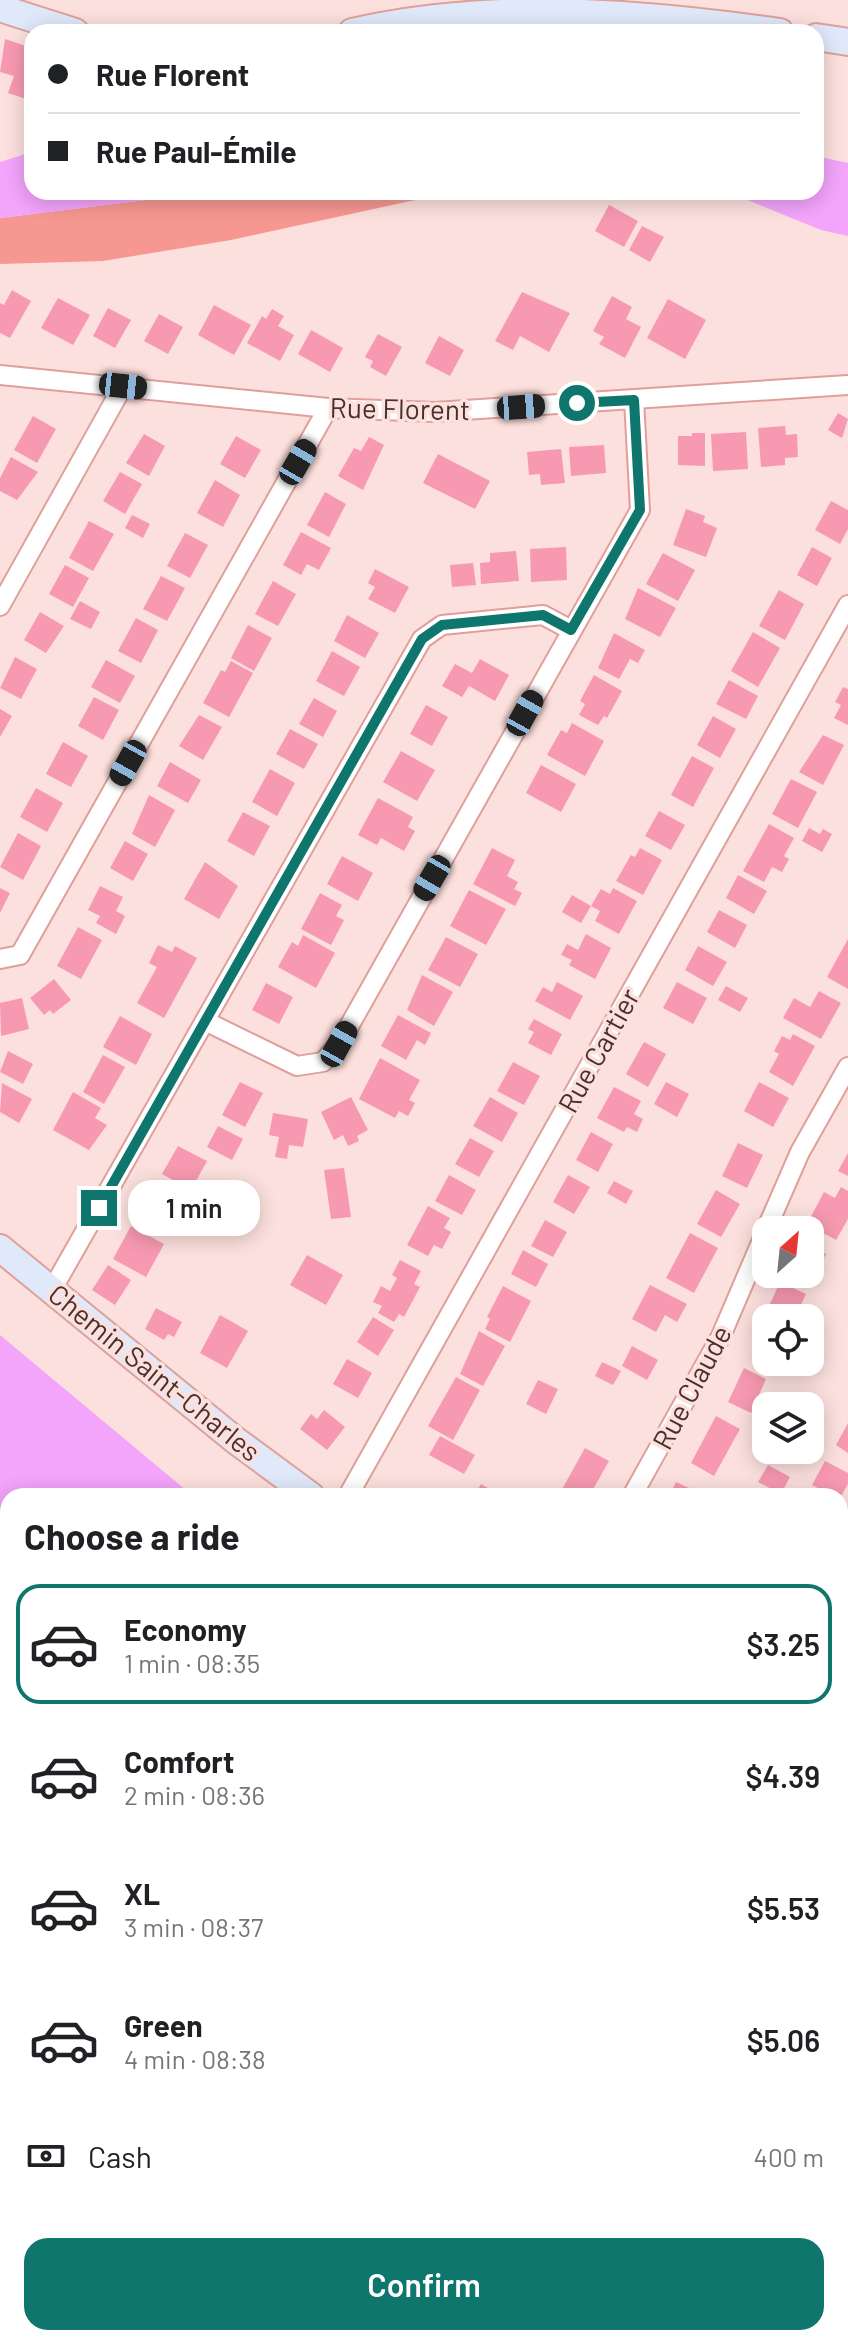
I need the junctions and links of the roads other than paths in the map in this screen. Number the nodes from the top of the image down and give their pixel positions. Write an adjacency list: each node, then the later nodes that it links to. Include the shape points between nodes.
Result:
1 (0, 8): 2 (street)
2 (50, 24)
3 (389, 24): 4 (street, via 430,15 524,9)
4 (705, 24)
5 (824, 38): 6 (street)
6 (848, 42)
7 (0, 375): 9 (street, Rue Florent)
8 (848, 385): 10 (street, Rue Florent)
9 (123, 386): 11 (street, Rue Florent); 13 (street)
10 (634, 400): 11 (street, Rue Florent, via 435,412); 14 (street, via 640,510)
11 (328, 408): 15 (street, via 20,955)
12 (848, 605): 23 (street, Rue Cartier)
13 (0, 606)
14 (571, 630): 16 (street, via 543,615 442,625 422,639); 16 (street, via 339,1044 323,1062 297,1066)
15 (0, 959)
16 (205, 1021): 21 (street)
17 (848, 1067): 18 (street, Rue Claude, via 800,1152)
18 (772, 1216)
19 (0, 1248): 21 (street, Chemin Saint-Charles)
20 (752, 1264): 24 (street, Rue Claude, via 721,1336)
21 (53, 1288): 22 (street, Chemin Saint-Charles)
22 (300, 1488)
23 (352, 1488)
24 (636, 1488)

